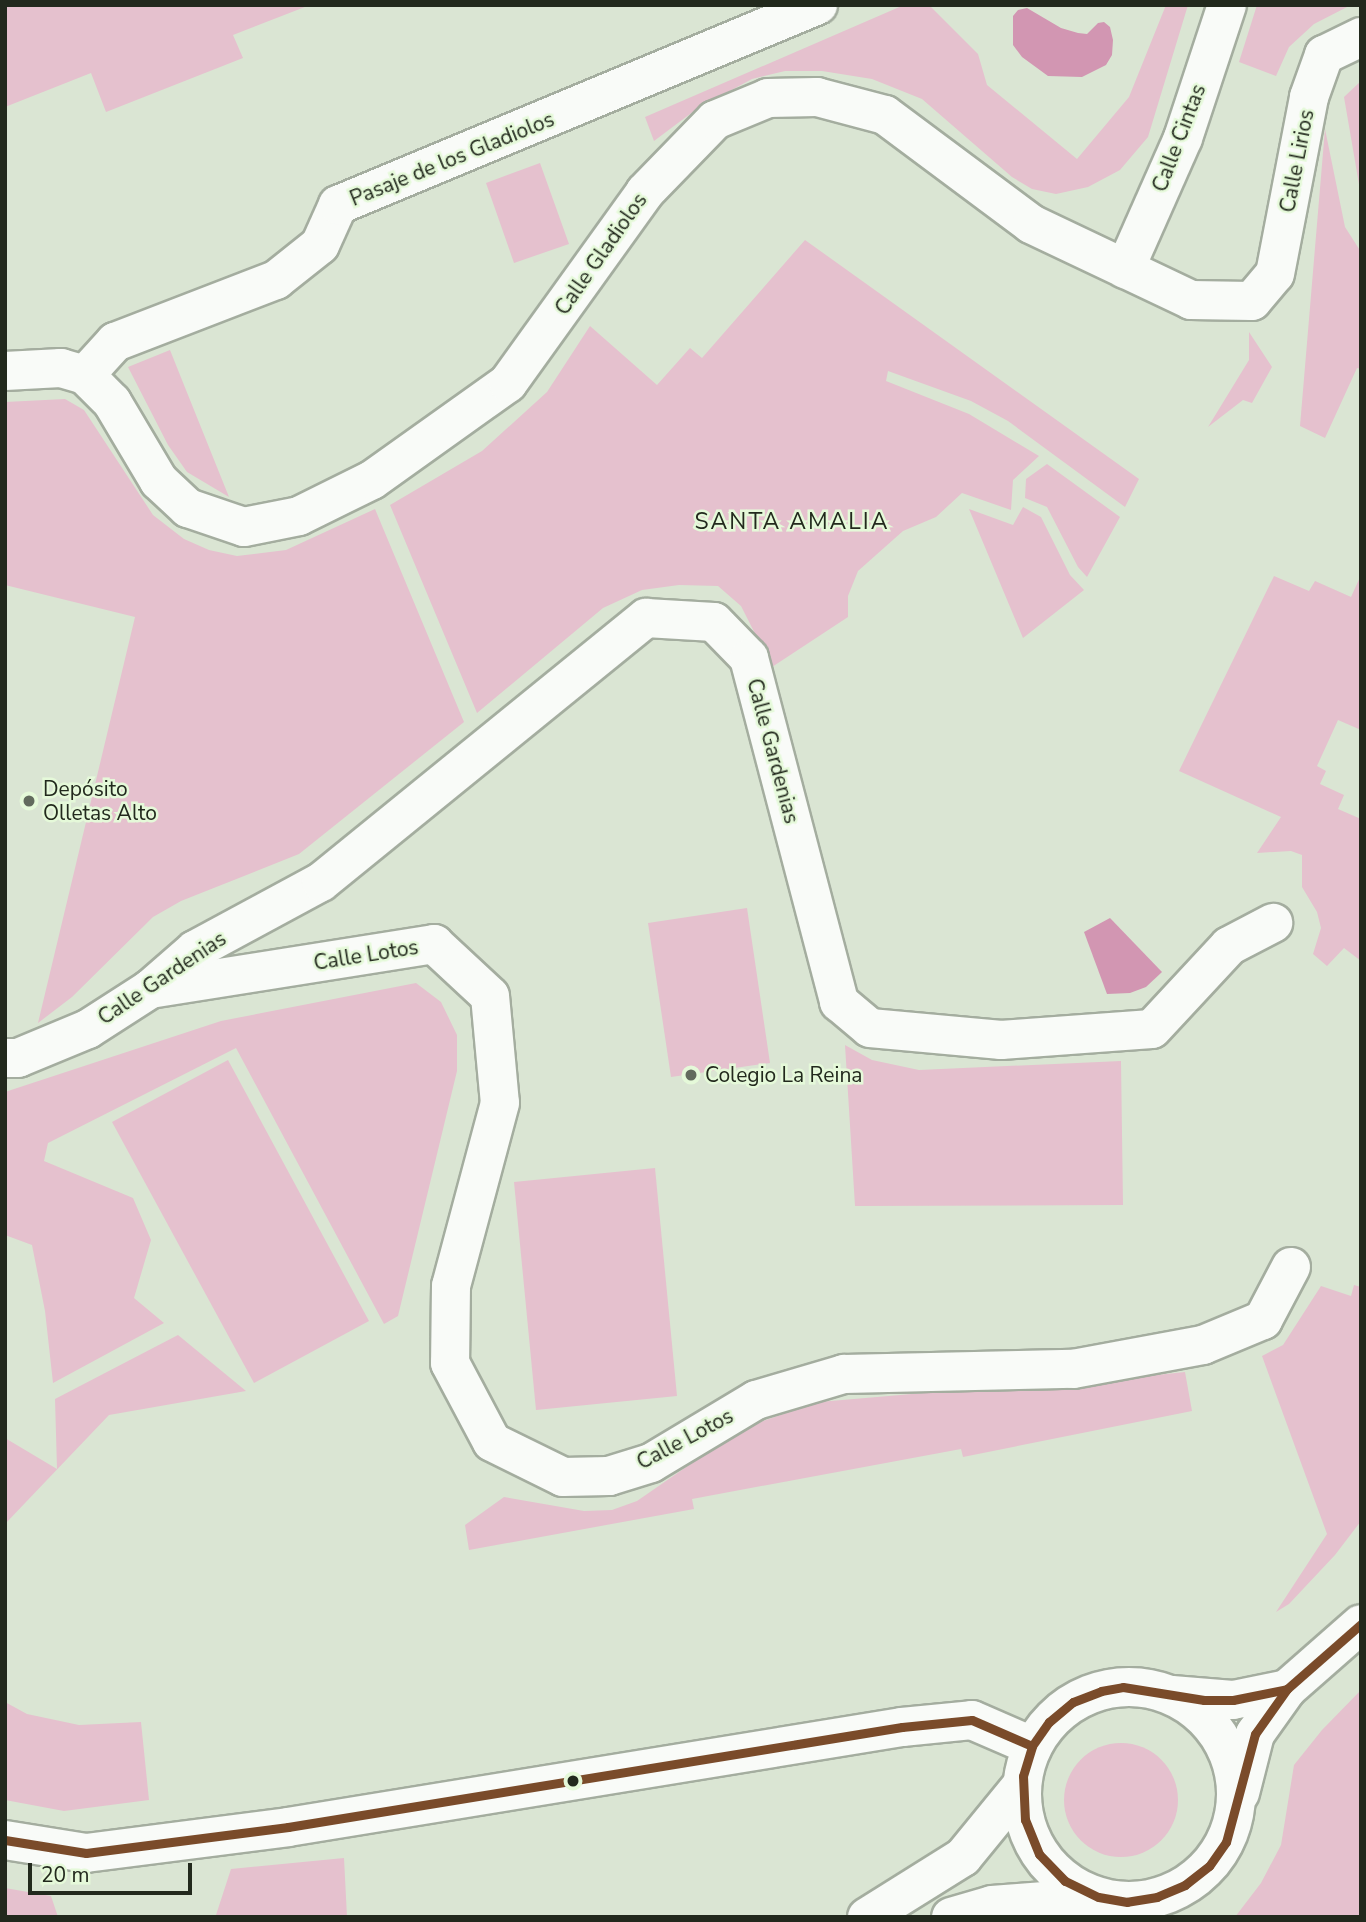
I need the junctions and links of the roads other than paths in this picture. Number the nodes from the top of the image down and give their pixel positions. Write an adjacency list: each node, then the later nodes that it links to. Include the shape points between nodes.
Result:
1 (818, 5): 7 (street, Pasaje de los Gladiolos, via 338,205 320,245 276,281 115,342)
2 (1227, 5): 4 (street, Calle Cintas, via 1183,138)
3 (1361, 37): 5 (street, Calle Lirios, via 1325,55 1309,97 1275,274)
4 (1125, 269): 5 (street, Calle Gladiolos, via 1191,300); 7 (street, Calle Gladiolos, via 1031,224 885,115 817,97 768,98 715,120 645,192 508,383 372,480 299,516 244,527 188,508 159,481 111,402)
5 (1252, 301)
6 (5, 371): 7 (street, via 61,368)
7 (85, 375)
8 (1273, 923): 9 (street, Calle Gardenias, via 1229,946 1152,1029 1001,1040 870,1028 839,1002 749,658 714,622 646,618 321,882 195,950)
9 (150, 989): 10 (street, Calle Gardenias, via 88,1029 18,1058); 11 (street, Calle Lotos, via 434,944 490,996 500,1103 451,1286 450,1363 492,1442 563,1477 609,1475 651,1463 756,1401 844,1374 1073,1369 1203,1345 1263,1320)
10 (5, 1058)
11 (1291, 1267)
12 (1361, 1624): 14 (street)
13 (1148, 1689): 14 (street, via 1204,1700 1233,1700); 15 (street, via 1101,1690 1073,1702 1049,1722); 17 (street, via 1174,1697 1198,1712 1217,1733 1230,1757)
14 (1287, 1689): 17 (street, via 1255,1734)
15 (1032, 1746): 16 (street); 18 (street, via 972,1720 902,1727 301,1825 86,1853)
16 (1022, 1785): 19 (street, via 1025,1821 1040,1854 1065,1881); 20 (street, via 963,1857)
17 (1235, 1812): 19 (street, via 1226,1842 1209,1866 1185,1885 1157,1897 1127,1902)
18 (5, 1840)
19 (1098, 1897): 21 (street, via 992,1905)
20 (867, 1917)
21 (951, 1917)

